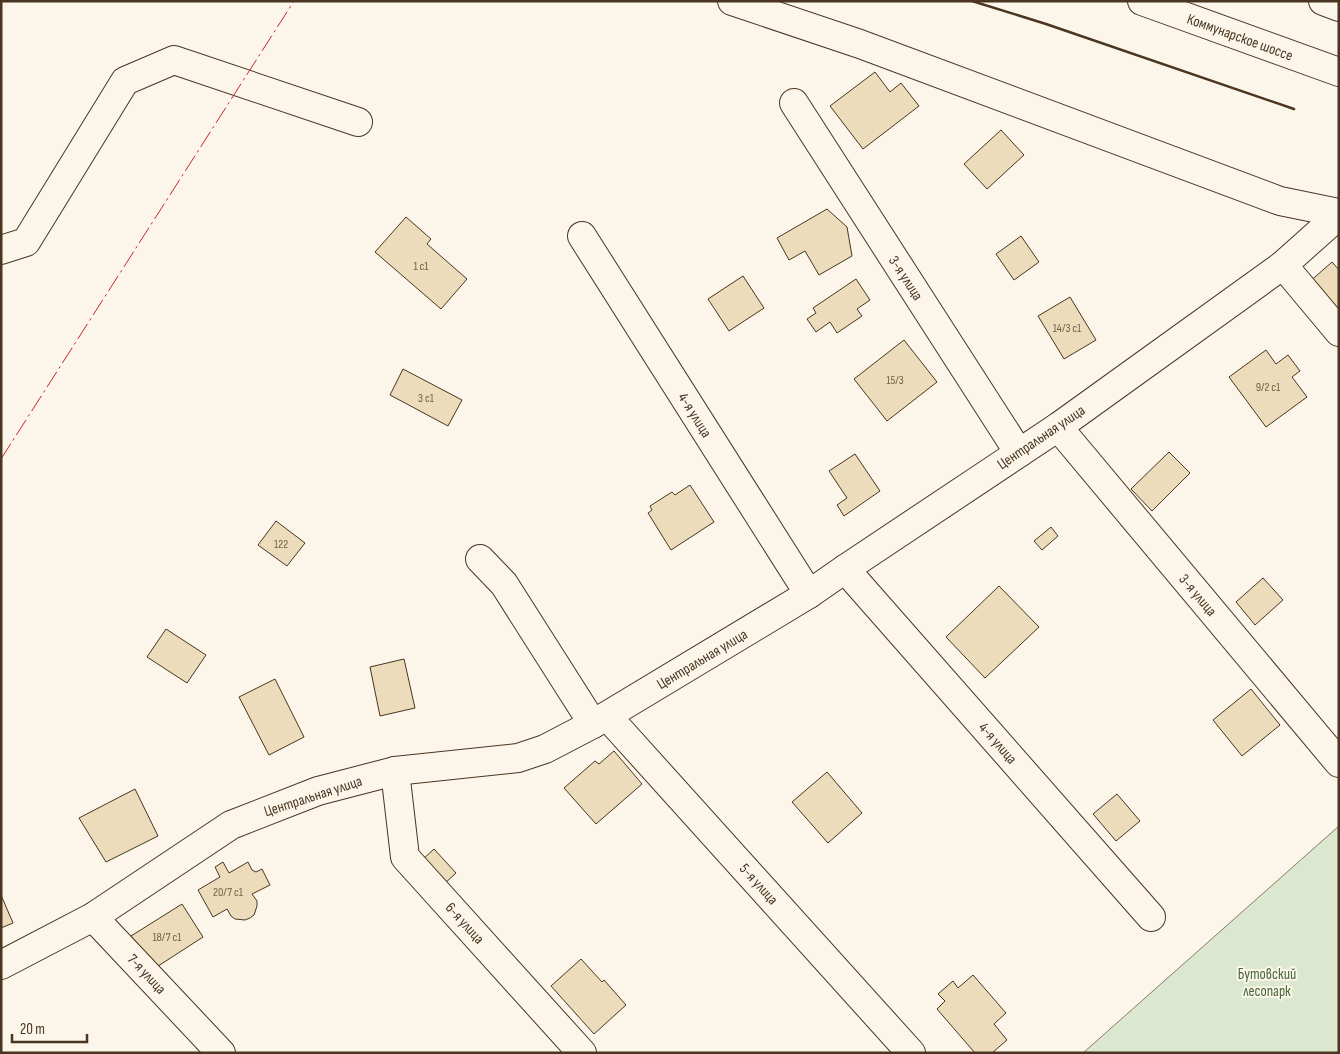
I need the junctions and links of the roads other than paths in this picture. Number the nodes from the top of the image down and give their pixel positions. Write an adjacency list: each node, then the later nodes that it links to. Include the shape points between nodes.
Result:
1 (732, 1): 8 (street, via 860,44 1280,201)
2 (1142, 1): 5 (street, Коммунарское шоссе)
3 (1323, 1): 4 (street)
4 (1339, 7)
5 (1339, 72)
6 (794, 103): 14 (street, 3-я улица)
7 (358, 122): 10 (street, via 174,60 125,81 26,242)
8 (1339, 214): 11 (street, Центральная улица)
9 (582, 236): 17 (street, 4-я улица)
10 (1, 250)
11 (1283, 266): 12 (street); 13 (street, Центральная улица)
12 (1339, 332)
13 (1058, 427): 14 (street, Центральная улица); 19 (street, 3-я улица)
14 (1019, 453): 16 (street, Центральная улица)
15 (480, 559): 18 (street, 5-я улица, via 504,584)
16 (845, 569): 17 (street, Центральная улица); 22 (street, 4-я улица)
17 (809, 594): 18 (street, Центральная улица)
18 (600, 720): 20 (street, Центральная улица, via 545,749 518,758); 26 (street, 5-я улица)
19 (1339, 763)
20 (395, 770): 21 (street, Центральная улица, via 318,791 231,825); 25 (street, 6-я улица, via 405,857)
21 (93, 917): 23 (street, Центральная улица); 24 (street, 7-я улица)
22 (1151, 917)
23 (1, 966)
24 (221, 1053)
25 (582, 1053)
26 (911, 1053)

